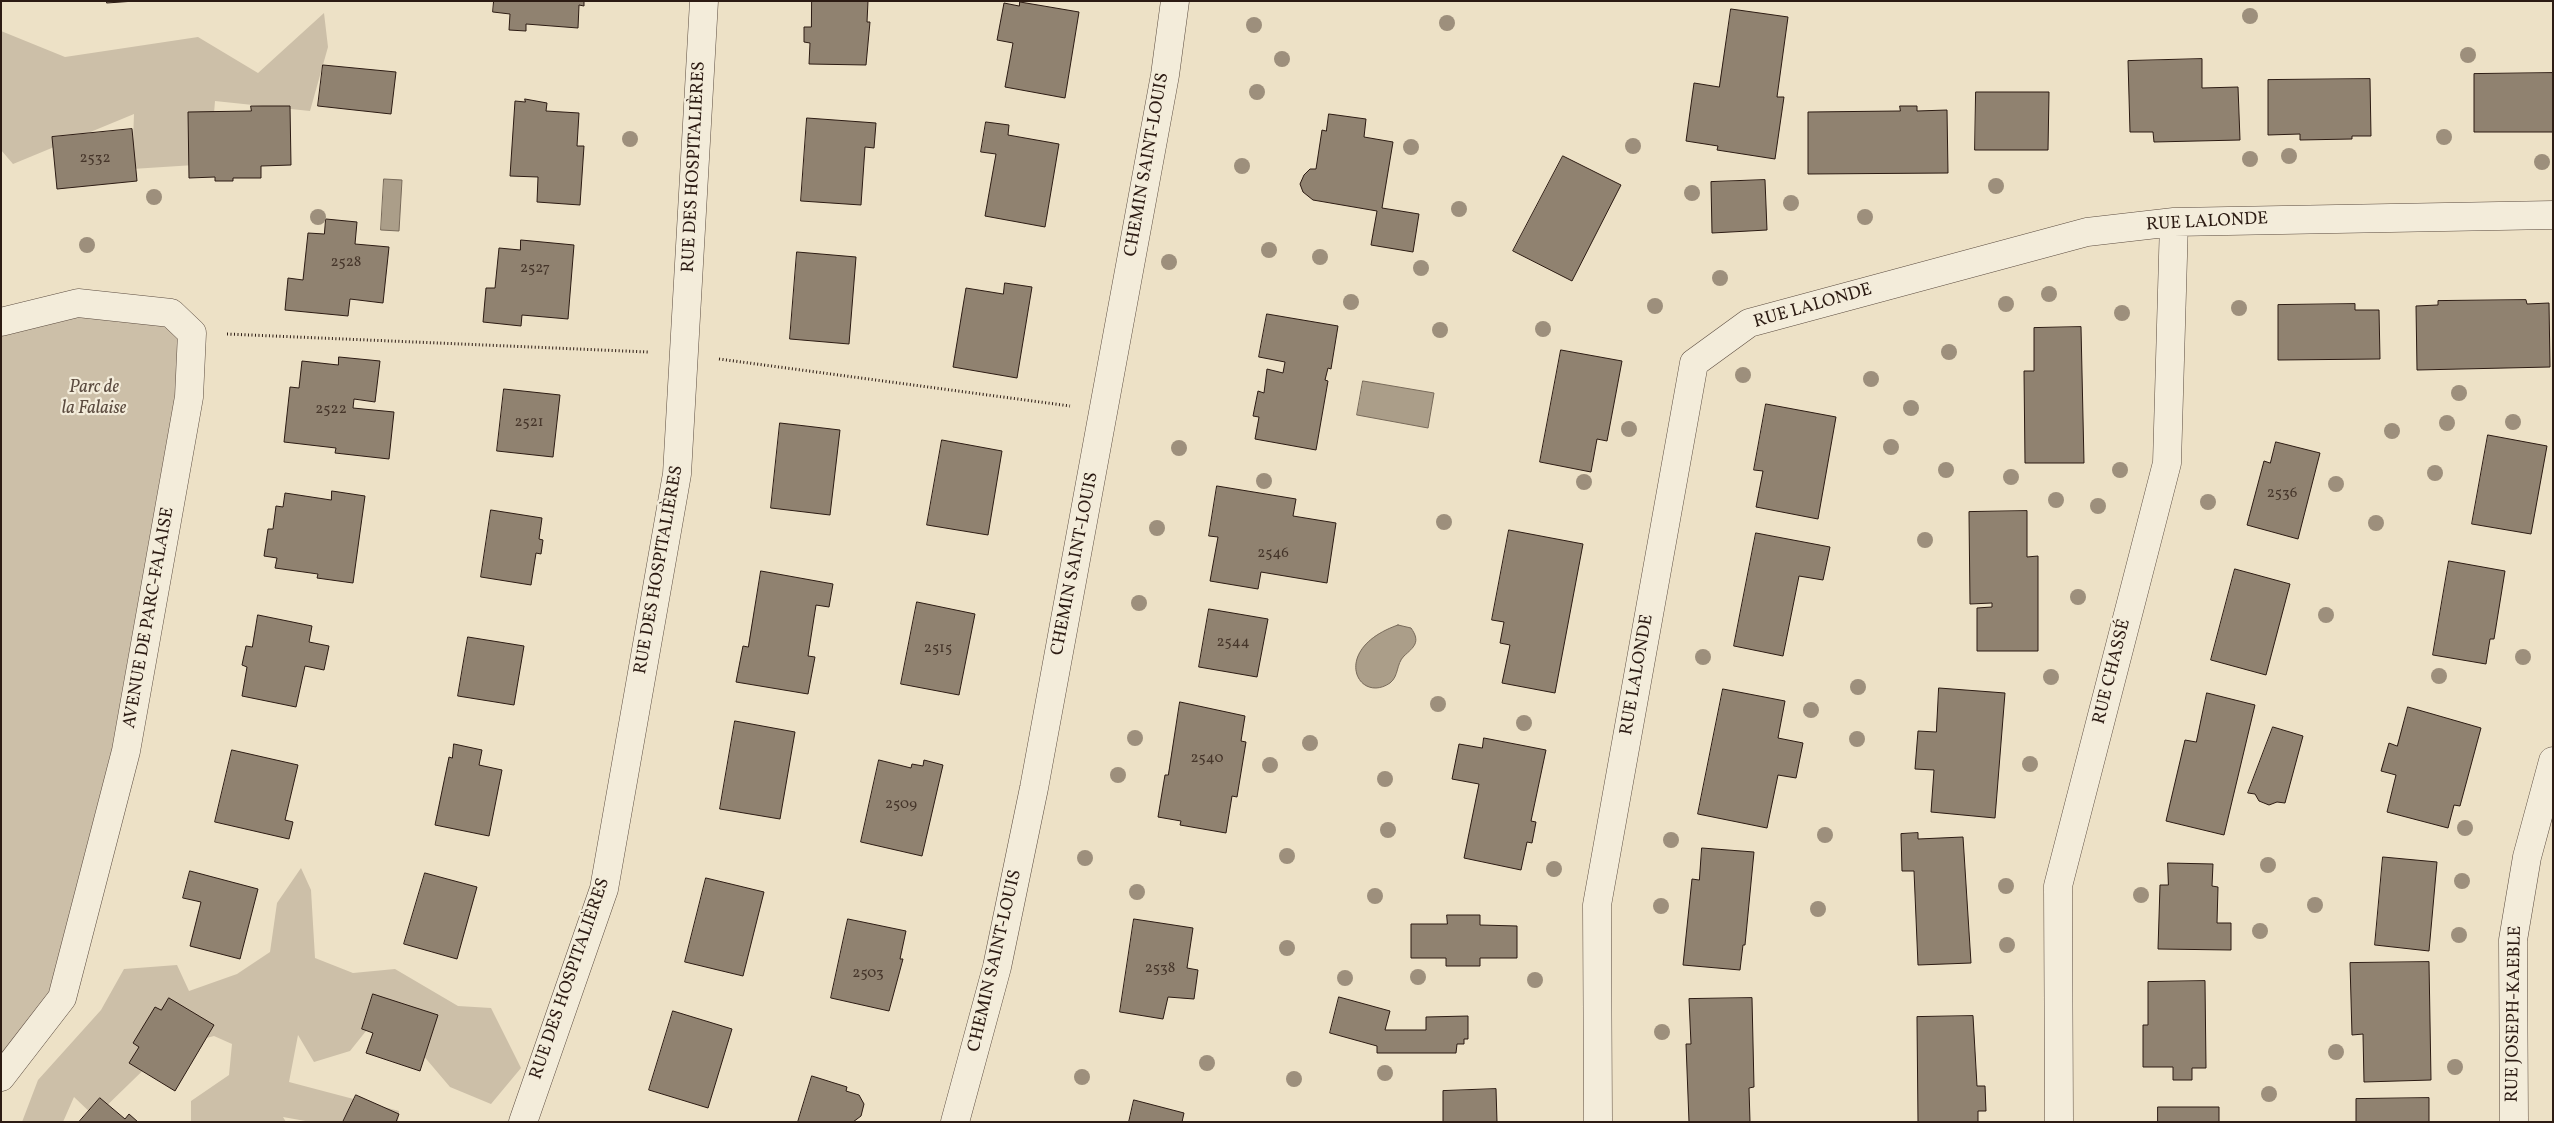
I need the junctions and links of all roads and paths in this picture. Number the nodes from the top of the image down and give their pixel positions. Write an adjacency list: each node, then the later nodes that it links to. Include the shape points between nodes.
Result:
1 (704, 1): 8 (street, RUE DES HOSPITALIÈRES, via 678,474 604,889)
2 (1175, 1): 9 (street, CHEMIN SAINT-LOUIS, via 1158,113 1034,788 997,967)
3 (2553, 214): 4 (street, RUE LALONDE)
4 (2174, 222): 10 (street, RUE LALONDE, via 2087,232 1749,323 1694,363 1597,905); 11 (street, RUE CHASSÉ, via 2168,463 2058,886)
5 (1, 322): 7 (street, AVENUE DE PARC-FALAISE, via 78,303 171,313 192,333 190,397 126,751 62,998)
6 (2553, 761): 12 (street, RUE JOSEPH-KAEBLE, via 2527,857 2512,940)
7 (1, 1077)
8 (523, 1122)
9 (955, 1122)
10 (1598, 1122)
11 (2059, 1122)
12 (2514, 1122)

